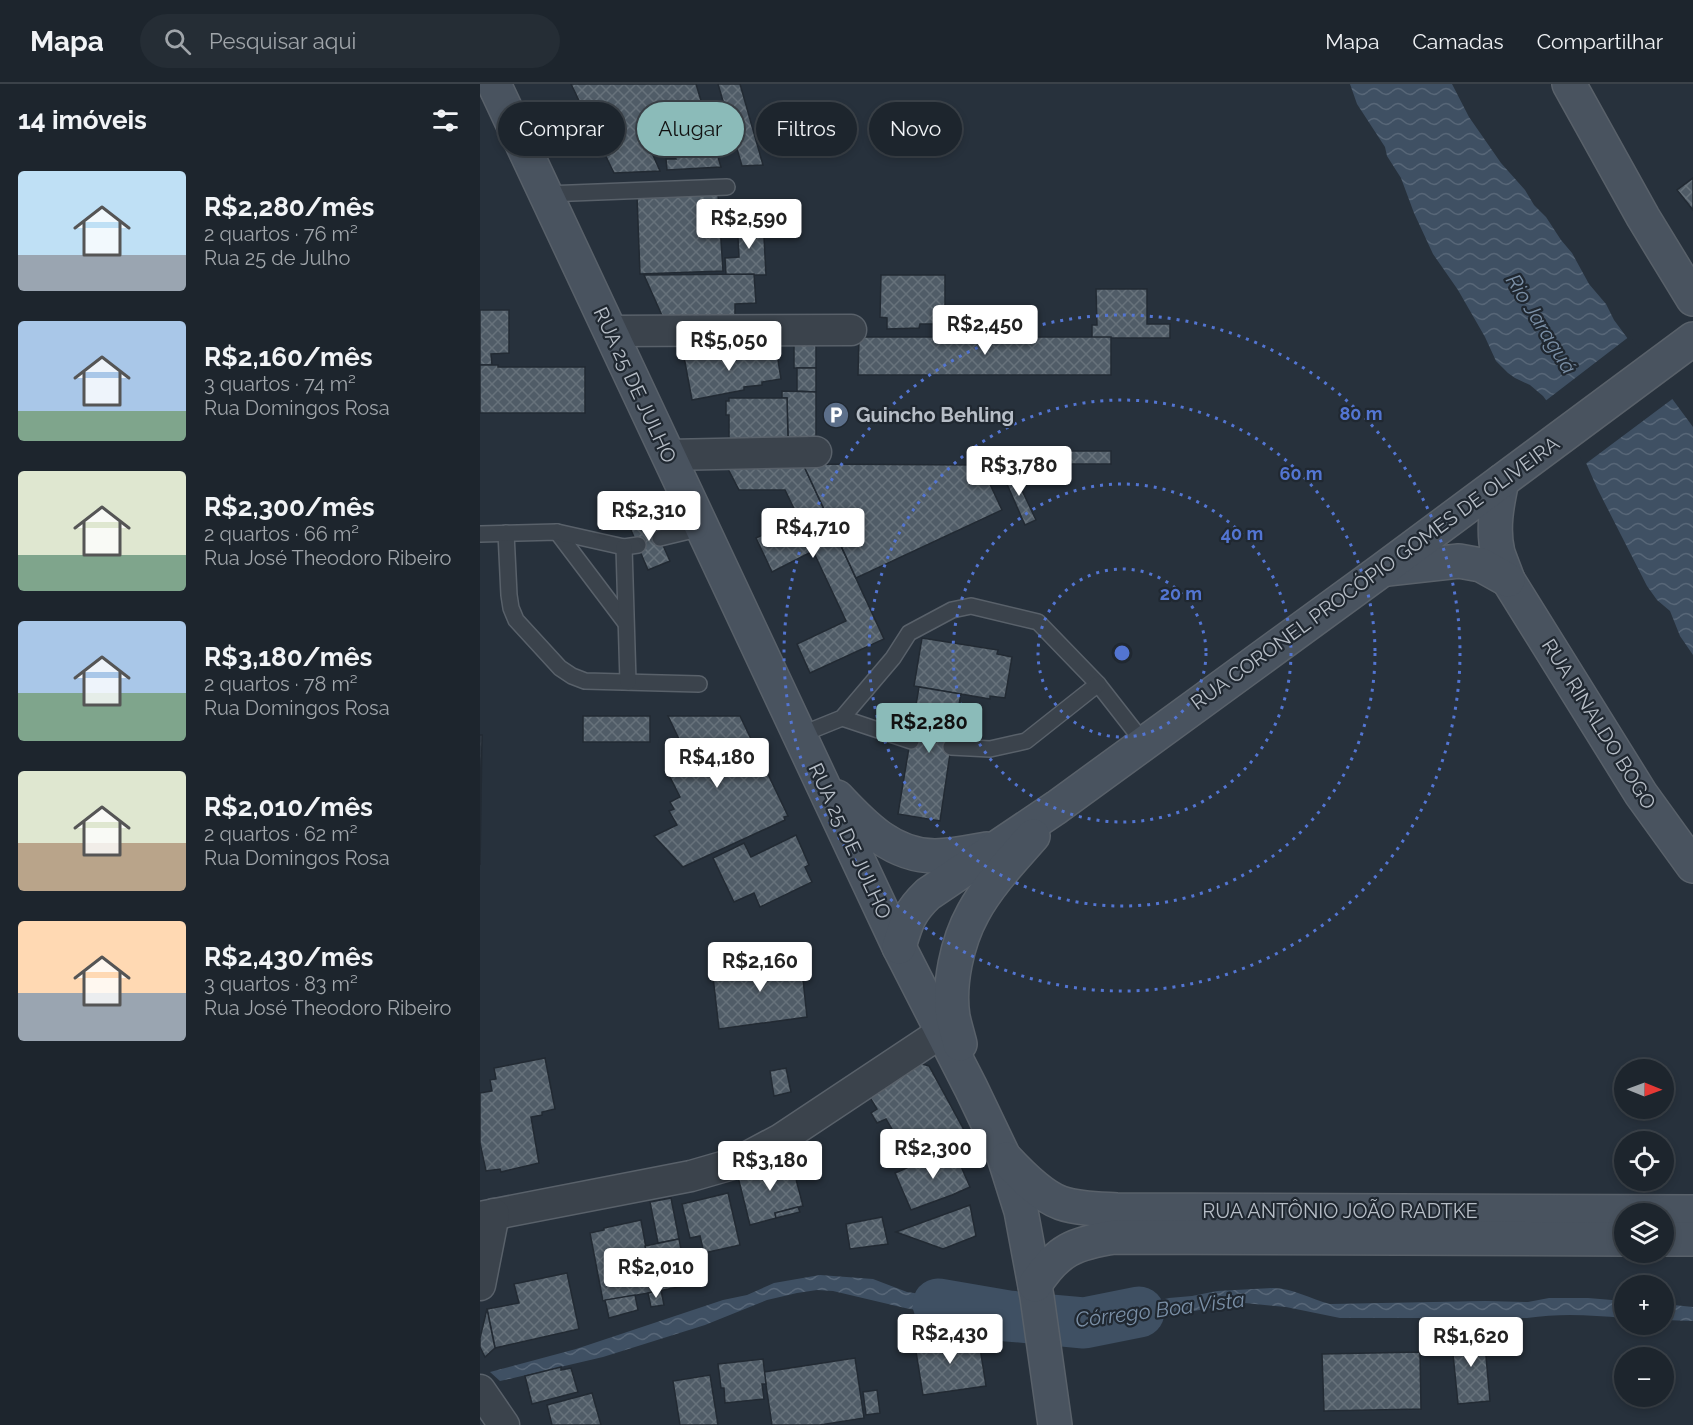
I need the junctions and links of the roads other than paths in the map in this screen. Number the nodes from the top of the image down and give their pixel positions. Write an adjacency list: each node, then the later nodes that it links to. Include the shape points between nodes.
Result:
1 (494, 84): 4 (main road, RUA 25 DE JULHO)
2 (1569, 84): 5 (main road)
3 (727, 187): 4 (lane)
4 (546, 194): 7 (main road, RUA 25 DE JULHO)
5 (1693, 299)
6 (851, 330): 7 (street)
7 (610, 331): 10 (main road, RUA 25 DE JULHO)
8 (1685, 344): 11 (main road, RUA CORONEL PROCÓPIO GOMES DE OLIVEIRA)
9 (816, 452): 10 (street)
10 (668, 455): 12 (main road, RUA 25 DE JULHO)
11 (1514, 472): 17 (main road, RUA CORONEL PROCÓPIO GOMES DE OLIVEIRA); 18 (main road, RUA RINALDO BOGO, via 1498,500 1495,532)
12 (702, 528): 16 (lane); 24 (main road, RUA 25 DE JULHO)
13 (557, 532): 14 (lane); 19 (lane); 19 (lane, via 631,546)
14 (506, 533): 15 (lane); 20 (lane, via 510,602 516,620 572,676 585,681)
15 (480, 534)
16 (660, 538)
17 (1382, 570): 18 (main road, RUA RINALDO BOGO, via 1459,561 1480,565); 26 (main road, RUA CORONEL PROCÓPIO GOMES DE OLIVEIRA)
18 (1508, 580): 31 (main road, RUA RINALDO BOGO, via 1641,794)
19 (625, 622): 20 (lane)
20 (628, 682): 21 (lane)
21 (699, 684)
22 (1098, 684): 23 (lane, via 1038,622 971,606 952,610 909,633); 26 (lane); 27 (lane, via 1026,741 990,749)
23 (842, 718): 24 (lane); 25 (lane)
24 (800, 735): 28 (main road, RUA 25 DE JULHO)
25 (911, 741)
26 (1144, 743): 29 (main road, RUA CORONEL PROCÓPIO GOMES DE OLIVEIRA)
27 (951, 747)
28 (823, 783): 30 (main road, via 882,840 902,850 936,856); 32 (main road, RUA 25 DE JULHO)
29 (1058, 807): 30 (main road, RUA CORONEL PROCÓPIO GOMES DE OLIVEIRA); 34 (main road, RUA CORONEL PROCÓPIO GOMES DE OLIVEIRA, via 995,881 972,914 960,945 953,1017)
30 (994, 848): 32 (main road, RUA CORONEL PROCÓPIO GOMES DE OLIVEIRA, via 915,907)
31 (1693, 866)
32 (899, 947): 33 (main road, RUA 25 DE JULHO)
33 (942, 1032): 34 (main road, RUA 25 DE JULHO); 37 (street, via 782,1139 736,1163 691,1176)
34 (971, 1088): 35 (main road)
35 (1004, 1157): 36 (main road, RUA ANTÔNIO JOÃO RADTKE, via 1047,1195 1079,1207); 42 (main road, via 1021,1211)
36 (1693, 1212)
37 (487, 1216): 41 (street)
38 (1614, 1239): 42 (main road, RUA ANTÔNIO JOÃO RADTKE, via 1115,1237 1090,1241 1063,1253 1045,1269)
39 (1674, 1239): 40 (main road)
40 (1693, 1239)
41 (480, 1285)
42 (1038, 1303): 45 (main road)
43 (480, 1389): 44 (street)
44 (504, 1425)
45 (1055, 1425)

